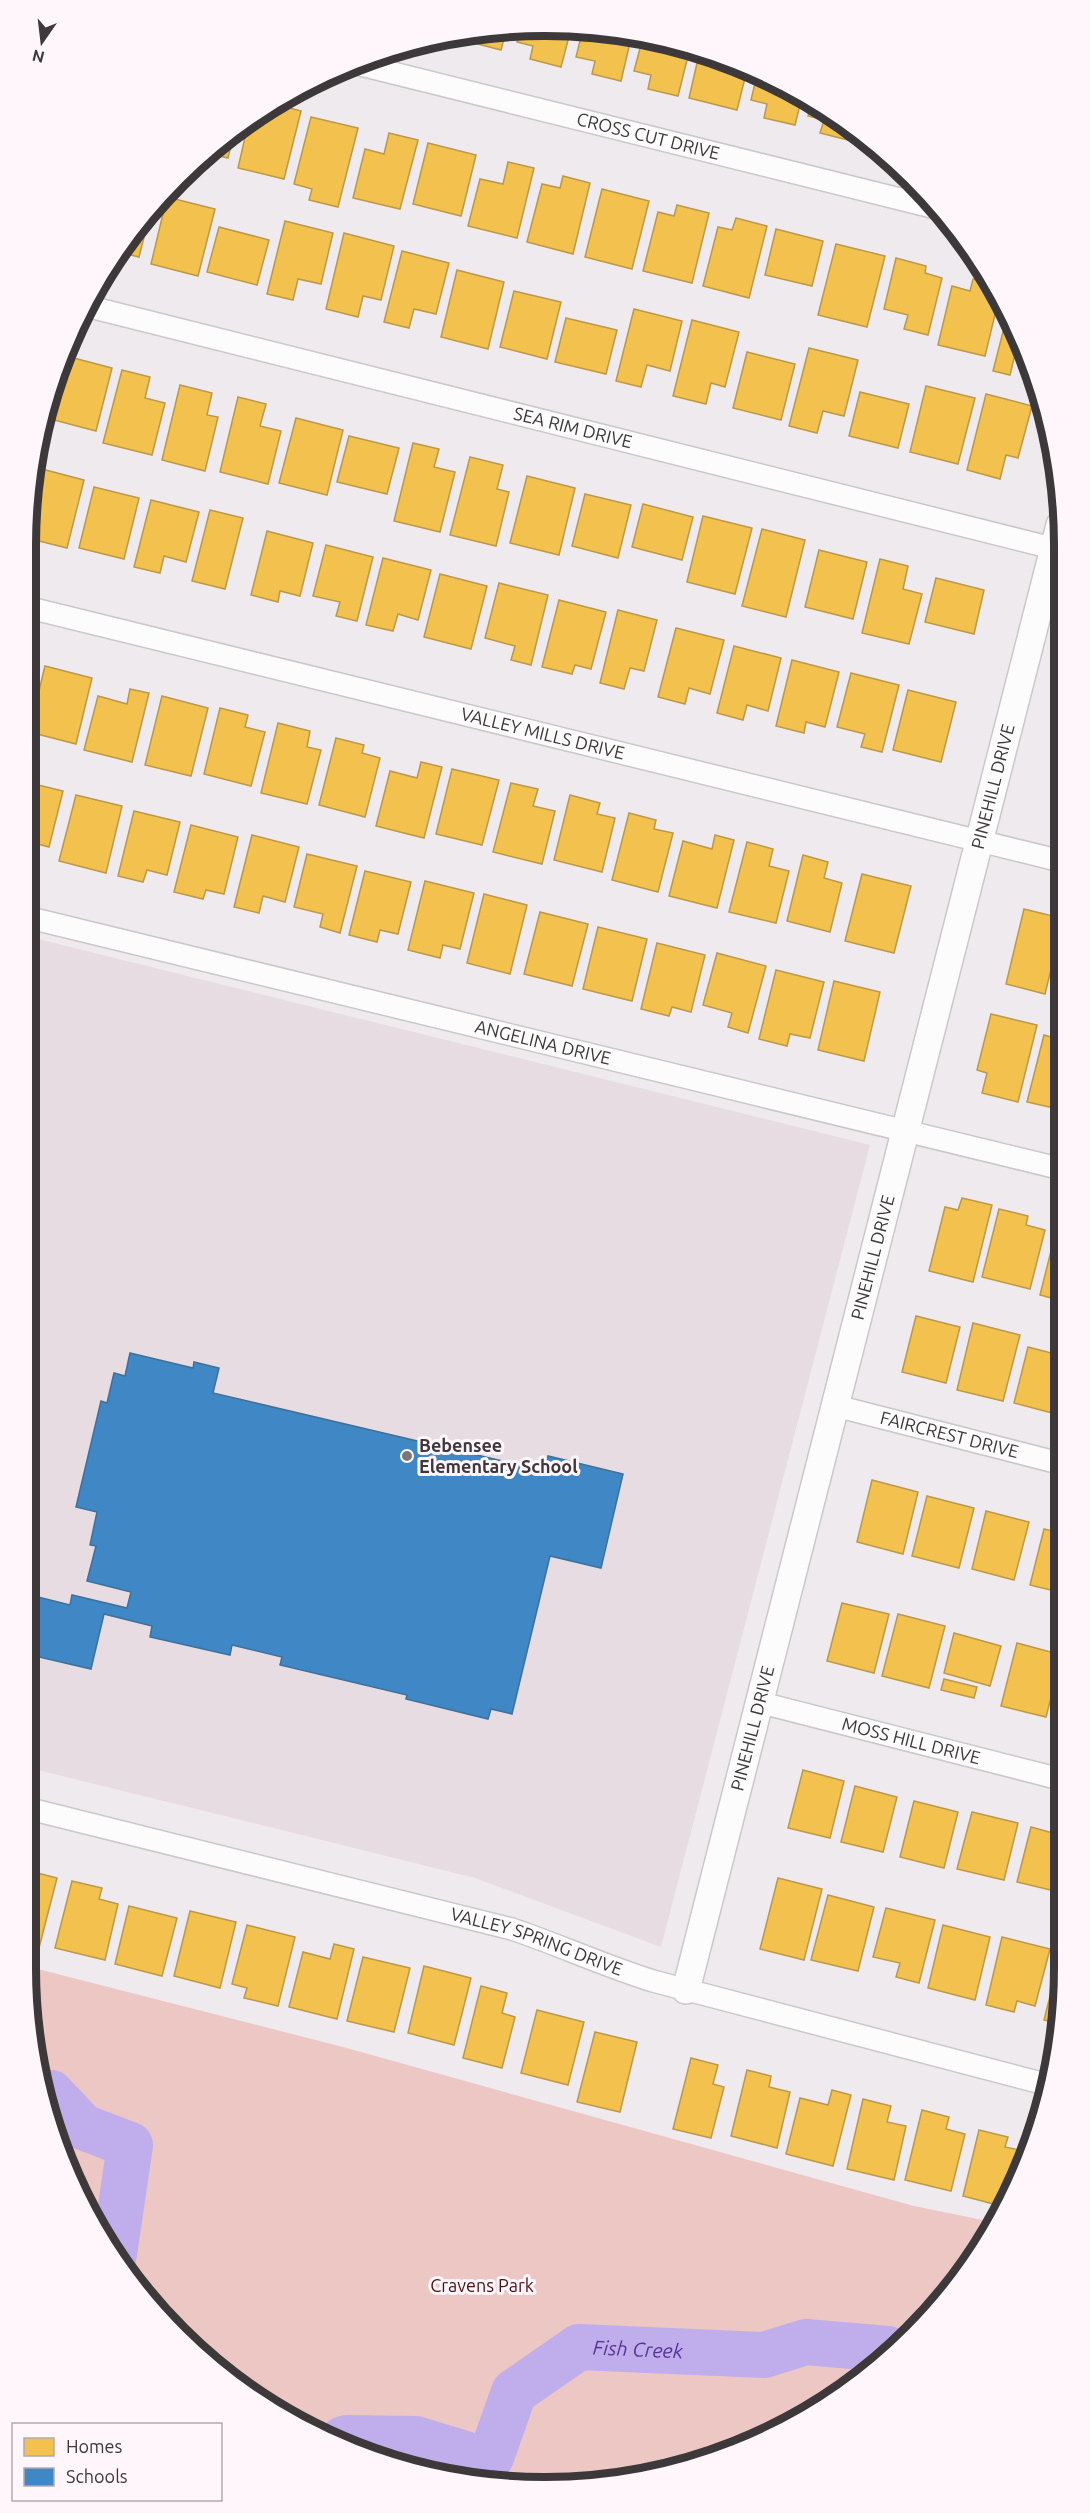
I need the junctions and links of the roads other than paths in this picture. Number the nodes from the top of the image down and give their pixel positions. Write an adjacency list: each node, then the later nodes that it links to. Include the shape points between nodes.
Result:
1 (372, 67): 2 (street, CROSS CUT DRIVE)
2 (924, 205)
3 (94, 308): 4 (street, SEA RIM DRIVE)
4 (1054, 540)
5 (1054, 556): 7 (street, PINEHILL DRIVE)
6 (36, 609): 7 (street, VALLEY MILLS DRIVE)
7 (980, 843): 8 (street, VALLEY MILLS DRIVE); 10 (street, PINEHILL DRIVE)
8 (1054, 859)
9 (36, 919): 10 (street, ANGELINA DRIVE)
10 (905, 1132): 11 (street, ANGELINA DRIVE); 12 (street, PINEHILL DRIVE)
11 (1054, 1167)
12 (836, 1406): 13 (street, FAIRCREST DRIVE); 14 (street, PINEHILL DRIVE)
13 (1054, 1462)
14 (758, 1702): 15 (street, MOSS HILL DRIVE); 17 (street, PINEHILL DRIVE)
15 (1054, 1777)
16 (36, 1810): 17 (street, VALLEY SPRING DRIVE, via 512,1929 618,1970)
17 (686, 1990): 18 (street, VALLEY SPRING DRIVE)
18 (1041, 2083)

